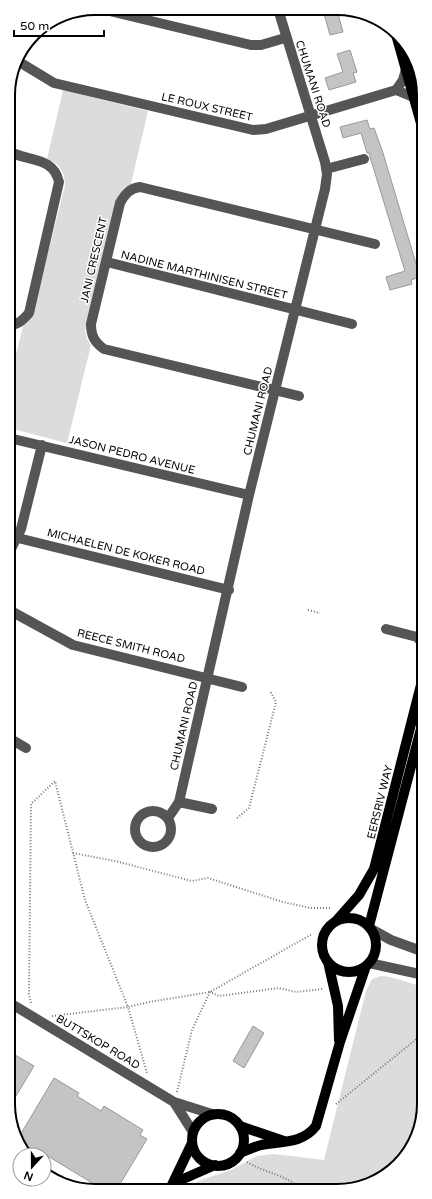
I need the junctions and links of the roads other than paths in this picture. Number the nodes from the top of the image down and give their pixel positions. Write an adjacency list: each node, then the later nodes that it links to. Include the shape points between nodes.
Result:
1 (126, 15): 3 (street, via 251,45 261,45)
2 (279, 15): 3 (street, CHUMANI ROAD)
3 (285, 38): 10 (street, CHUMANI ROAD)
4 (397, 43): 6 (main road)
5 (22, 63): 10 (street, LE ROUX STREET, via 54,83 253,130 266,129)
6 (406, 69): 7 (street, via 403,80); 8 (main road)
7 (396, 90): 8 (street); 10 (street, LE ROUX STREET)
8 (413, 97): 9 (main road)
9 (417, 110)
10 (312, 115): 13 (street, CHUMANI ROAD)
11 (15, 154): 18 (street, via 52,167 57,172 59,182 29,313 23,321)
12 (364, 159): 13 (street)
13 (326, 169): 14 (street, CHUMANI ROAD, via 325,189)
14 (315, 229): 15 (street, JANI CRESCENT); 16 (street, JANI CRESCENT, via 166,192 135,187 124,194 120,203); 17 (street, CHUMANI ROAD)
15 (375, 244)
16 (107, 262): 17 (street, NADINE MARTHINISEN STREET); 20 (street, JANI CRESCENT, via 91,324 93,339 98,345 104,349)
17 (295, 310): 19 (street, NADINE MARTHINISEN STREET); 20 (street, CHUMANI ROAD)
18 (15, 324)
19 (352, 324)
20 (275, 390): 21 (street); 24 (street, CHUMANI ROAD)
21 (299, 396)
22 (15, 439): 23 (street, JASON PEDRO AVENUE)
23 (42, 446): 24 (street, JASON PEDRO AVENUE); 25 (street)
24 (249, 496): 27 (street, CHUMANI ROAD)
25 (18, 538): 26 (street); 27 (street, MICHAELEN DE KOKER ROAD)
26 (15, 543)
27 (229, 590): 31 (street, CHUMANI ROAD)
28 (15, 613): 31 (street, REECE SMITH ROAD, via 73,645)
29 (386, 629): 30 (street)
30 (417, 637)
31 (208, 678): 32 (street, REECE SMITH ROAD); 37 (street, CHUMANI ROAD)
32 (242, 687)
33 (417, 701): 40 (main road, EERSRIV WAY, via 379,856 359,895)
34 (15, 742): 36 (street)
35 (417, 744): 41 (main road, EERSRIV WAY)
36 (26, 748)
37 (179, 802): 38 (street); 39 (street, CHUMANI ROAD)
38 (212, 809)
39 (168, 818)
40 (336, 921): 41 (main road, via 355,918); 43 (main road, via 328,927 322,939 322,949)
41 (370, 927): 42 (street, via 391,940); 44 (main road, via 375,936 376,949)
42 (417, 949)
43 (328, 962): 44 (main road, via 334,968 346,972 359,970); 47 (main road, via 338,1006)
44 (368, 965): 45 (street); 47 (main road)
45 (417, 974)
46 (15, 1006): 48 (street, BUTTSKOP ROAD)
47 (340, 1042): 52 (main road, via 316,1126 300,1139)
48 (175, 1098): 49 (street, BUTTSKOP ROAD); 51 (street, BUTTSKOP ROAD)
49 (212, 1114): 50 (main road, via 228,1116); 51 (main road, via 202,1119)
50 (240, 1126): 52 (main road); 54 (main road, via 244,1141)
51 (193, 1132): 53 (main road)
52 (286, 1142): 54 (main road, via 260,1146)
53 (192, 1143): 55 (main road, via 200,1158); 56 (main road)
54 (242, 1157): 55 (main road, via 227,1164)
55 (215, 1165): 57 (main road)
56 (173, 1184)
57 (176, 1184)

